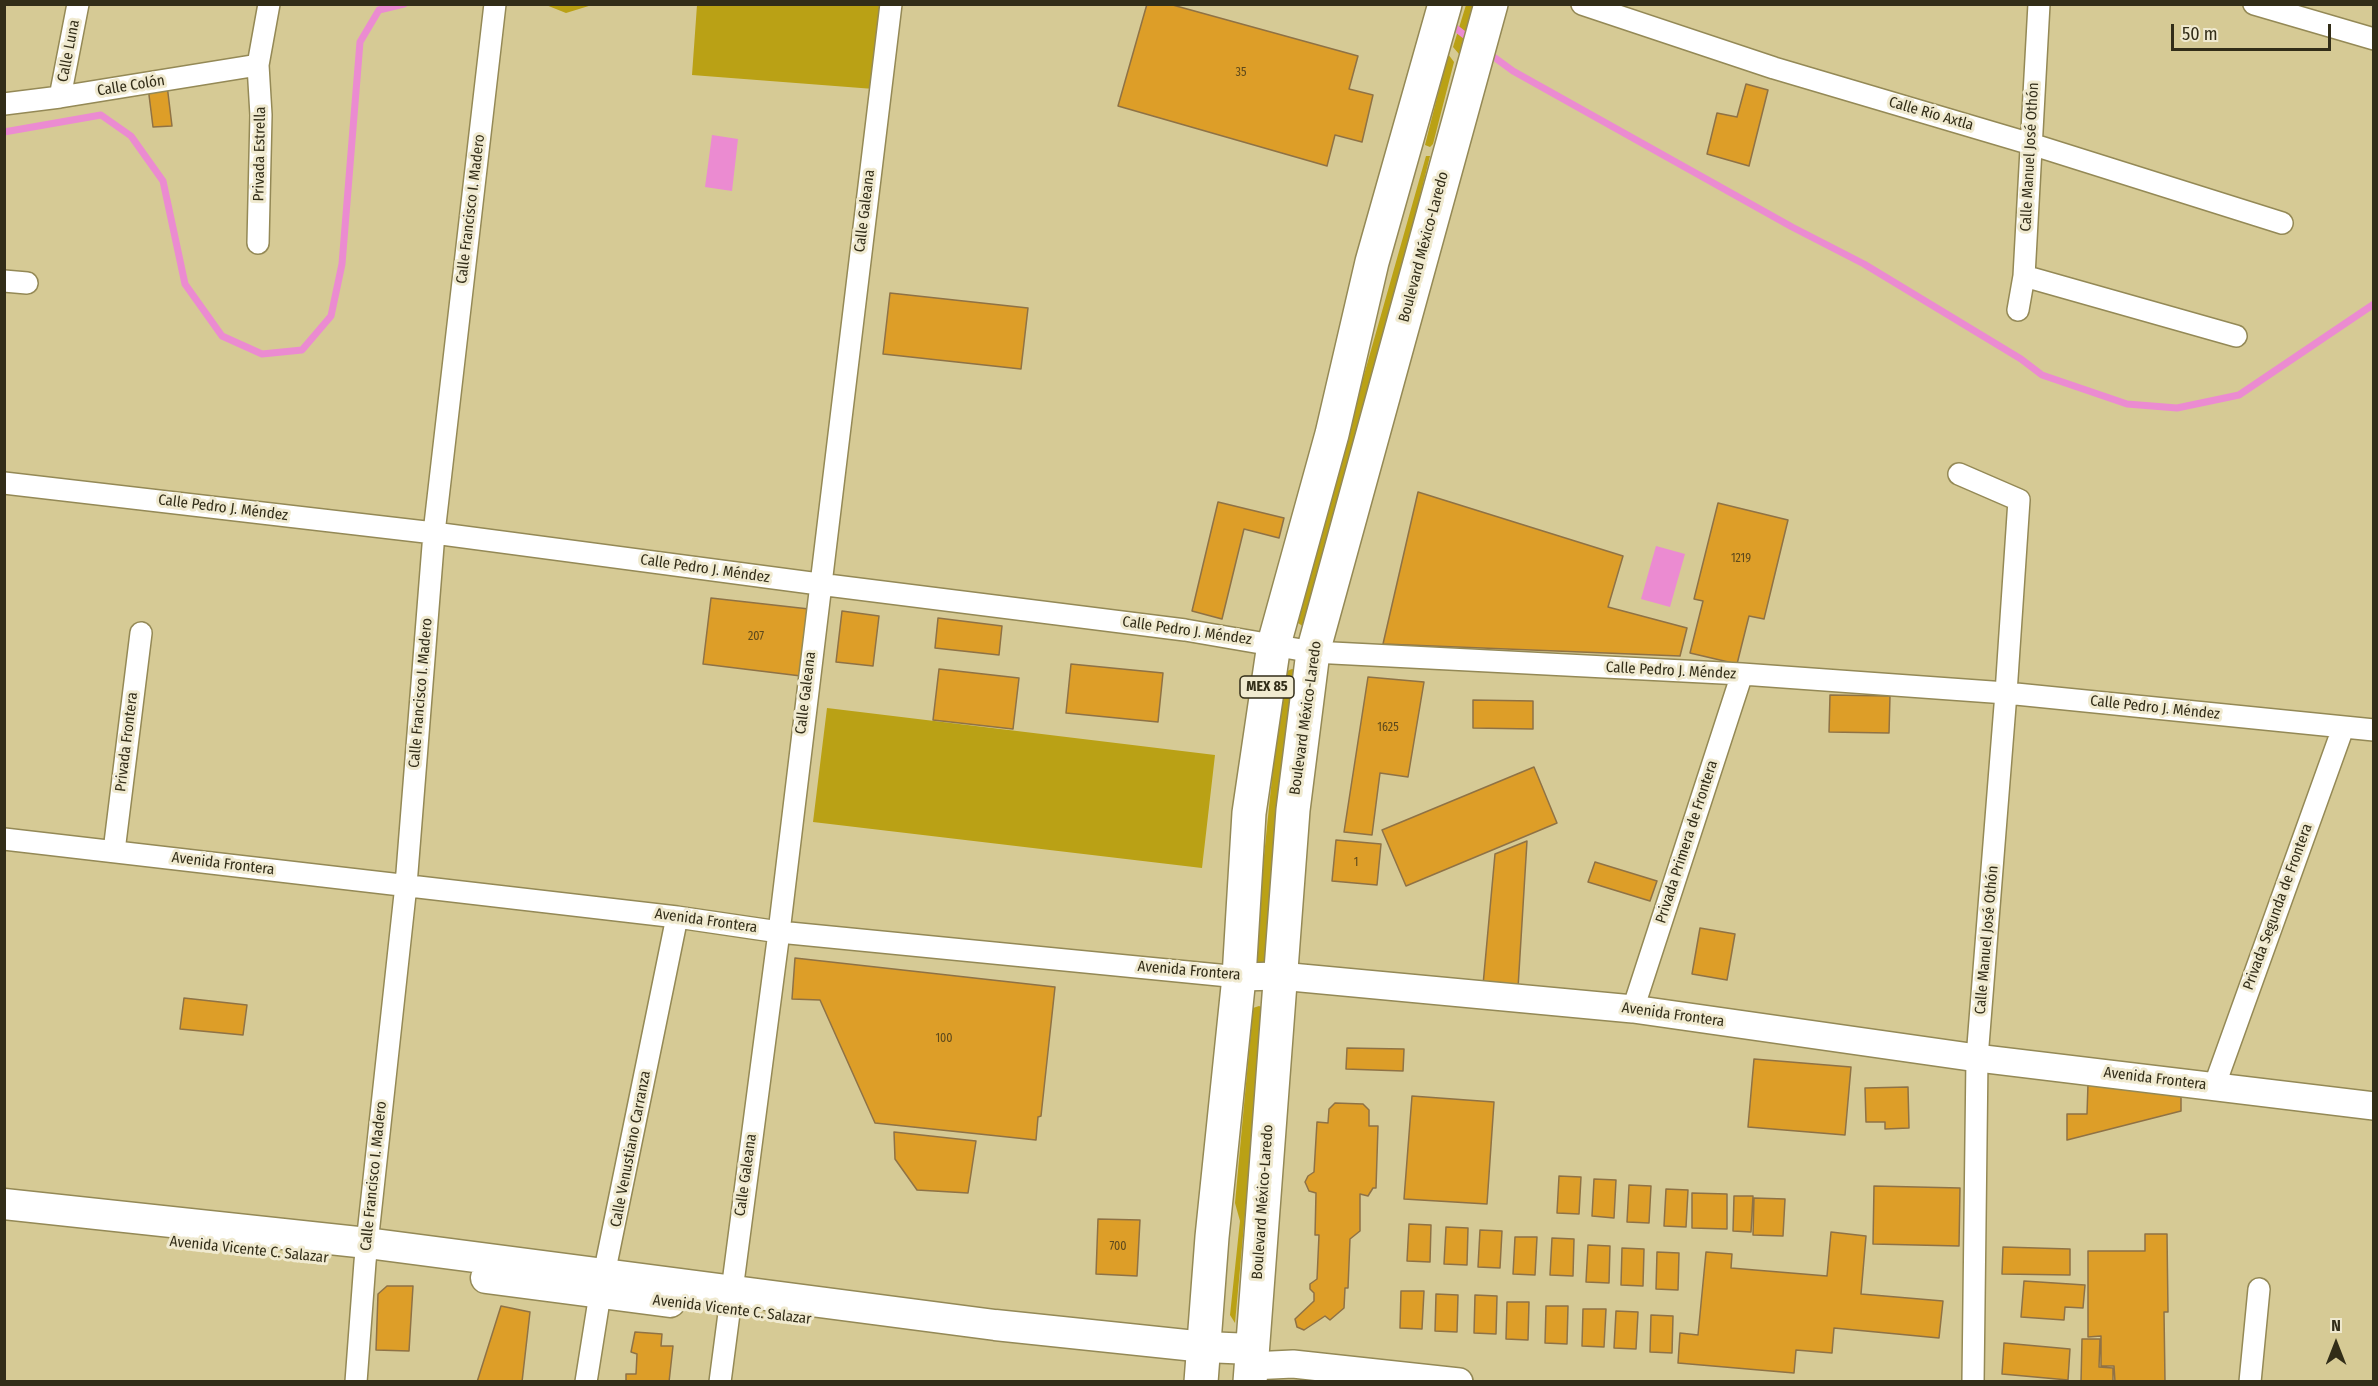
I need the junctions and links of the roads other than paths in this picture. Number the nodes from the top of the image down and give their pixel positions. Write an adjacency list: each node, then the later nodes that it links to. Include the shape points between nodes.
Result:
1 (78, 4): 12 (street, Calle Luna)
2 (269, 4): 11 (street, Privada Estrella)
3 (495, 4): 24 (street, Calle Francisco I. Madero)
4 (891, 4): 25 (street, Calle Galeana)
5 (1445, 4): 27 (main road, MEX 85, via 1372,262 1332,434)
6 (1491, 4): 28 (main road, Boulevard México-Laredo / MEX 85)
7 (1582, 4): 14 (street, Calle Río Axtla, via 1774,68)
8 (2039, 4): 14 (street, Calle Manuel José Othón)
9 (2254, 4): 10 (street)
10 (2373, 39)
11 (258, 65): 12 (street, Calle Colón); 16 (street, Privada Estrella)
12 (60, 98): 13 (street, Calle Colón)
13 (4, 104)
14 (2031, 144): 15 (street, Calle Río Axtla); 17 (street, Calle Manuel José Othón)
15 (2282, 223)
16 (258, 243)
17 (2024, 276): 20 (street, Calle Manuel José Othón); 21 (street)
18 (4, 280): 19 (street)
19 (27, 283)
20 (2018, 310)
21 (2235, 336)
22 (1959, 474): 30 (street, Calle Manuel José Othón, via 2019,500)
23 (4, 483): 24 (street, Calle Pedro J. Méndez)
24 (434, 533): 25 (street, Calle Pedro J. Méndez); 35 (street, Calle Francisco I. Madero)
25 (819, 584): 27 (street, Calle Pedro J. Méndez); 37 (street, Calle Galeana)
26 (141, 633): 34 (street, Privada Frontera)
27 (1274, 644): 28 (street, Calle Pedro J. Méndez); 39 (main road, MEX 85, via 1250,813)
28 (1313, 652): 29 (street, Calle Pedro J. Méndez); 38 (main road, Boulevard México-Laredo / MEX 85, via 1293,810)
29 (1742, 674): 30 (street, Calle Pedro J. Méndez); 40 (street, Privada Primera de Frontera)
30 (2006, 693): 31 (street, Calle Pedro J. Méndez); 41 (street, Calle Manuel José Othón)
31 (2343, 728): 32 (street, Calle Pedro J. Méndez); 42 (street, Privada Segunda de Frontera)
32 (2373, 730)
33 (4, 839): 34 (street, Avenida Frontera)
34 (114, 851): 35 (street, Avenida Frontera)
35 (406, 885): 36 (street, Avenida Frontera); 46 (street, Calle Francisco I. Madero)
36 (677, 917): 37 (street, Avenida Frontera); 47 (street, Calle Venustiano Carranza)
37 (778, 932): 39 (street, Avenida Frontera); 49 (street, Calle Galeana)
38 (1280, 975): 39 (street, Avenida Frontera); 40 (street, Avenida Frontera); 51 (main road, Boulevard México-Laredo / MEX 85)
39 (1239, 977): 50 (main road, MEX 85)
40 (1633, 1009): 41 (street, Avenida Frontera)
41 (1977, 1058): 42 (street, Avenida Frontera); 56 (street, Calle Manuel José Othón)
42 (2214, 1087): 43 (street, Avenida Frontera)
43 (2373, 1106)
44 (4, 1204): 46 (main road, Avenida Vicente C. Salazar)
45 (4, 1224): 46 (main road, Avenida Vicente C. Salazar)
46 (366, 1253): 47 (main road, Avenida Vicente C. Salazar); 52 (street, Calle Francisco I. Madero)
47 (603, 1283): 49 (main road, Avenida Vicente C. Salazar); 53 (street, Calle Venustiano Carranza)
48 (2259, 1289): 57 (street)
49 (730, 1300): 50 (main road, Avenida Vicente C. Salazar, via 995,1325); 54 (street, Calle Galeana)
50 (1203, 1365): 51 (main road, Avenida Vicente C. Salazar)
51 (1251, 1366): 55 (street, Avenida Vicente C. Salazar, via 1293,1365)
52 (357, 1382)
53 (586, 1382)
54 (720, 1382)
55 (1460, 1382)
56 (1973, 1382)
57 (2250, 1382)

